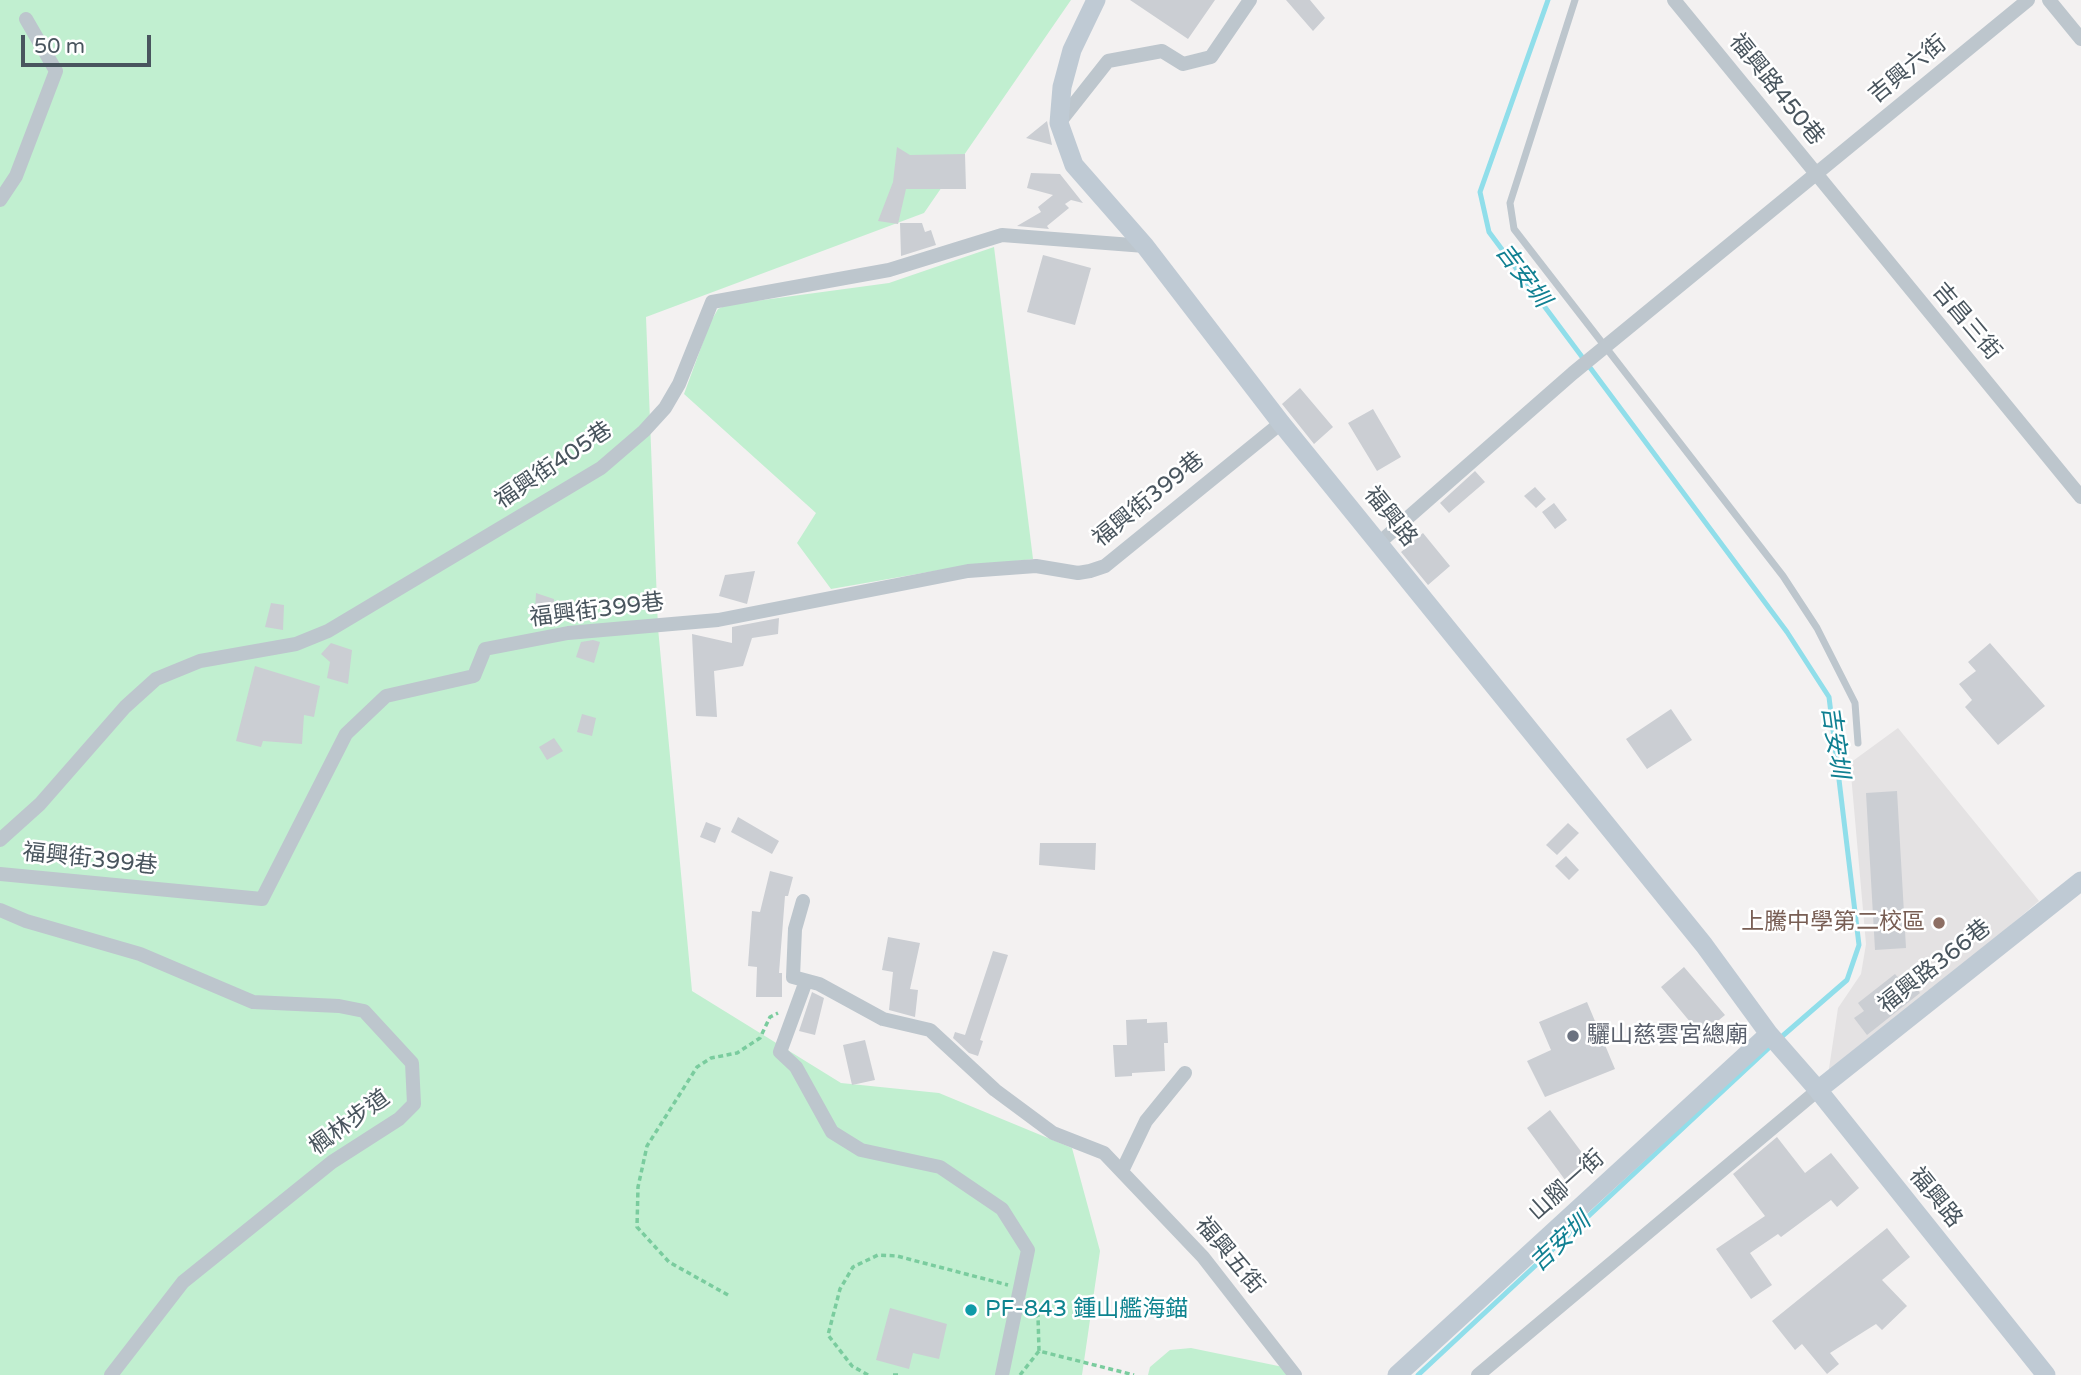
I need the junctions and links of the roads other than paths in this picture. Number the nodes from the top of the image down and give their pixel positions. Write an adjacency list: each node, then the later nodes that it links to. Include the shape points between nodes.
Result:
1 (1096, 0): 9 (street, 福興路, via 1072,50)
2 (1250, 0): 9 (street, via 1210,57 1183,64 1163,51 1108,61)
3 (1575, 0): 13 (lane, via 1510,203 1514,229)
4 (1674, 0): 10 (street, 福興路450巷)
5 (2028, 0): 10 (street, 吉興六街)
6 (2049, 0): 8 (street)
7 (26, 19): 11 (street, via 56,71 16,176)
8 (2081, 39)
9 (1059, 123): 12 (street, 福興路, via 1074,165)
10 (1816, 175): 13 (street, 吉興六街); 15 (street, 吉昌三街)
11 (0, 200)
12 (1145, 246): 14 (street, 福興路); 18 (street, 福興街405巷, via 1002,235 889,270 712,302 679,384 664,408 645,431 601,468 328,631 296,644 200,661 156,679 40,804)
13 (1603, 352): 16 (street, 吉興六街); 17 (lane, via 1783,576 1817,628 1854,703)
14 (1281, 423): 16 (street, 福興路); 19 (street, 福興街399巷, via 1105,566 1090,571 1036,566 968,571 718,620 568,633 485,649 474,676 386,696 346,734 262,899)
15 (2081, 497)
16 (1379, 543): 24 (street, 福興路, via 1704,945)
17 (1858, 743)
18 (0, 840)
19 (0, 874)
20 (2081, 881): 26 (street, 福興路366巷)
21 (803, 901): 23 (street, via 795,929 793,977)
22 (0, 910): 28 (street, 楓林步道, via 140,954 253,1002 364,1011 412,1063 414,1104 399,1119 332,1162 183,1282)
23 (806, 981): 27 (street, 福興五街, via 883,1019 930,1030 1024,1112 1053,1133 1104,1153); 29 (street, via 780,1052 796,1068 832,1132 861,1150 940,1167 1002,1209 1028,1250)
24 (1776, 1042): 26 (street, 福興路); 31 (street, 山腳一街)
25 (1185, 1073): 27 (street, via 1146,1121)
26 (1818, 1090): 32 (street); 33 (street, 福興路)
27 (1122, 1171): 30 (street, 福興五街, via 1203,1257)
28 (111, 1375)
29 (1002, 1375)
30 (1295, 1375)
31 (1397, 1375)
32 (1478, 1375)
33 (2046, 1375)

